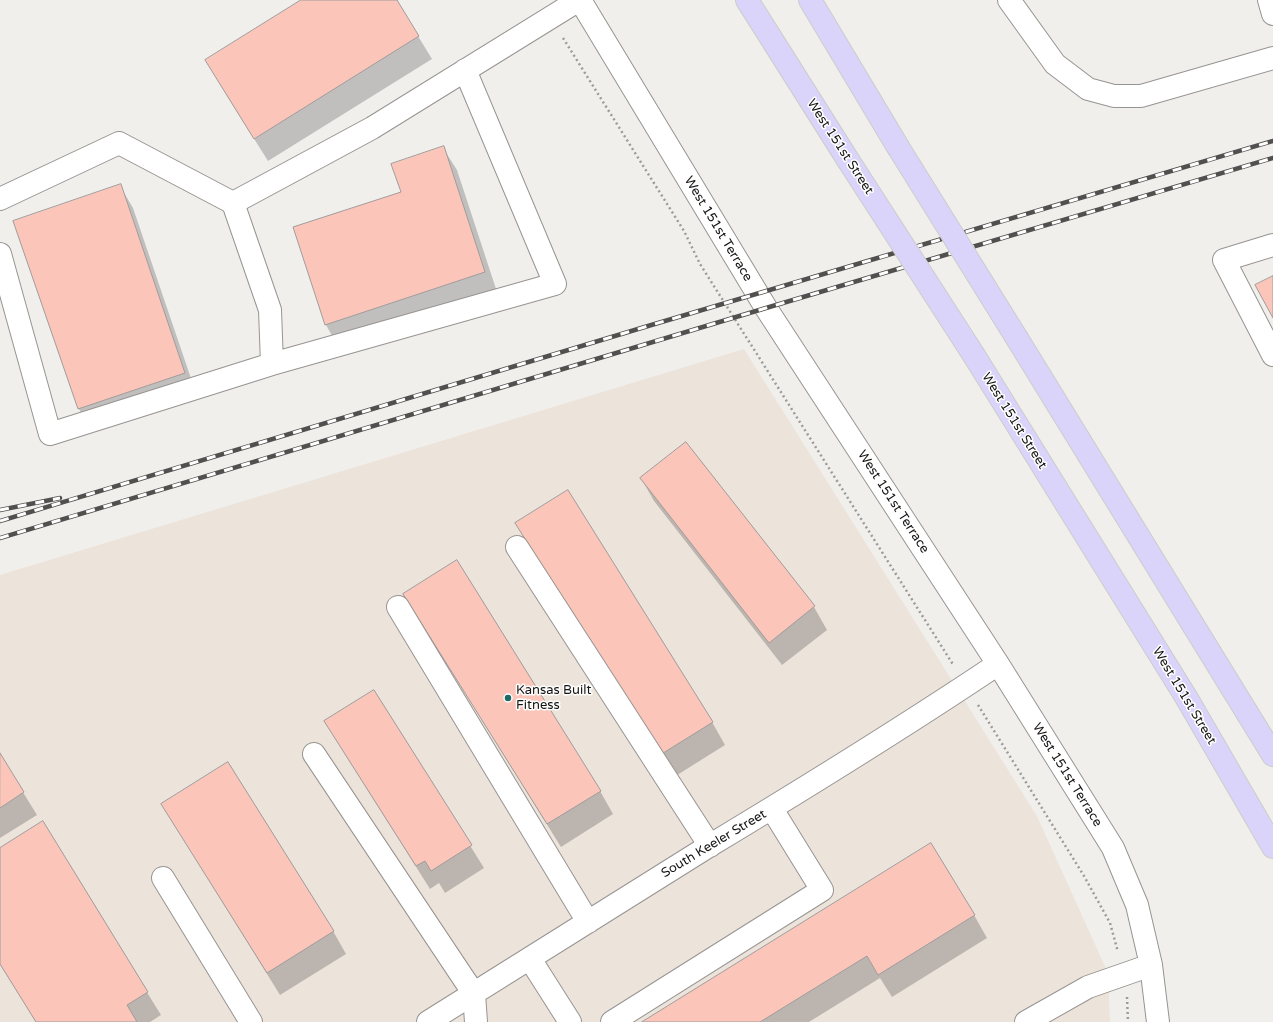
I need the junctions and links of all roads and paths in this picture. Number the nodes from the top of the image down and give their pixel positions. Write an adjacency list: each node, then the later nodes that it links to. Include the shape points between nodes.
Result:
1 (580, 0): 7 (street); 19 (street, West 151st Terrace, via 763,303)
2 (747, 0): 24 (main road, West 151st Street, bridge, via 975,357 1186,697)
3 (810, 0): 21 (main road, bridge)
4 (1008, 0): 8 (street, via 1055,64 1088,89 1114,96 1140,96)
5 (1269, 0): 6 (street)
6 (1273, 14)
7 (550, 18): 9 (street); 16 (path, via 684,231 700,264)
8 (1273, 58)
9 (465, 70): 11 (street, via 372,128); 15 (street, via 555,284)
10 (0, 199): 11 (street, via 119,143)
11 (232, 202): 15 (street, via 270,310)
12 (1273, 245): 14 (street, via 1224,260)
13 (0, 254): 15 (street, via 50,434)
14 (1273, 355)
15 (272, 364)
16 (770, 375)
17 (517, 547): 23 (street)
18 (398, 607): 26 (street)
19 (998, 664): 22 (street, South Keeler Street); 28 (street, West 151st Terrace, via 1113,848 1137,905)
20 (314, 754): 29 (street)
21 (1273, 754)
22 (772, 809): 23 (street, South Keeler Street); 34 (street, via 822,890)
23 (710, 846): 26 (street, South Keeler Street)
24 (1273, 847)
25 (163, 878): 30 (street)
26 (588, 922): 27 (street, South Keeler Street)
27 (530, 959): 29 (street, South Keeler Street); 33 (street)
28 (1151, 965): 35 (street, via 1088,987); 36 (street, West 151st Terrace)
29 (474, 994): 31 (street, South Keeler Street); 32 (street)
30 (252, 1022)
31 (428, 1022)
32 (476, 1022)
33 (570, 1022)
34 (612, 1022)
35 (1026, 1022)
36 (1158, 1022)

